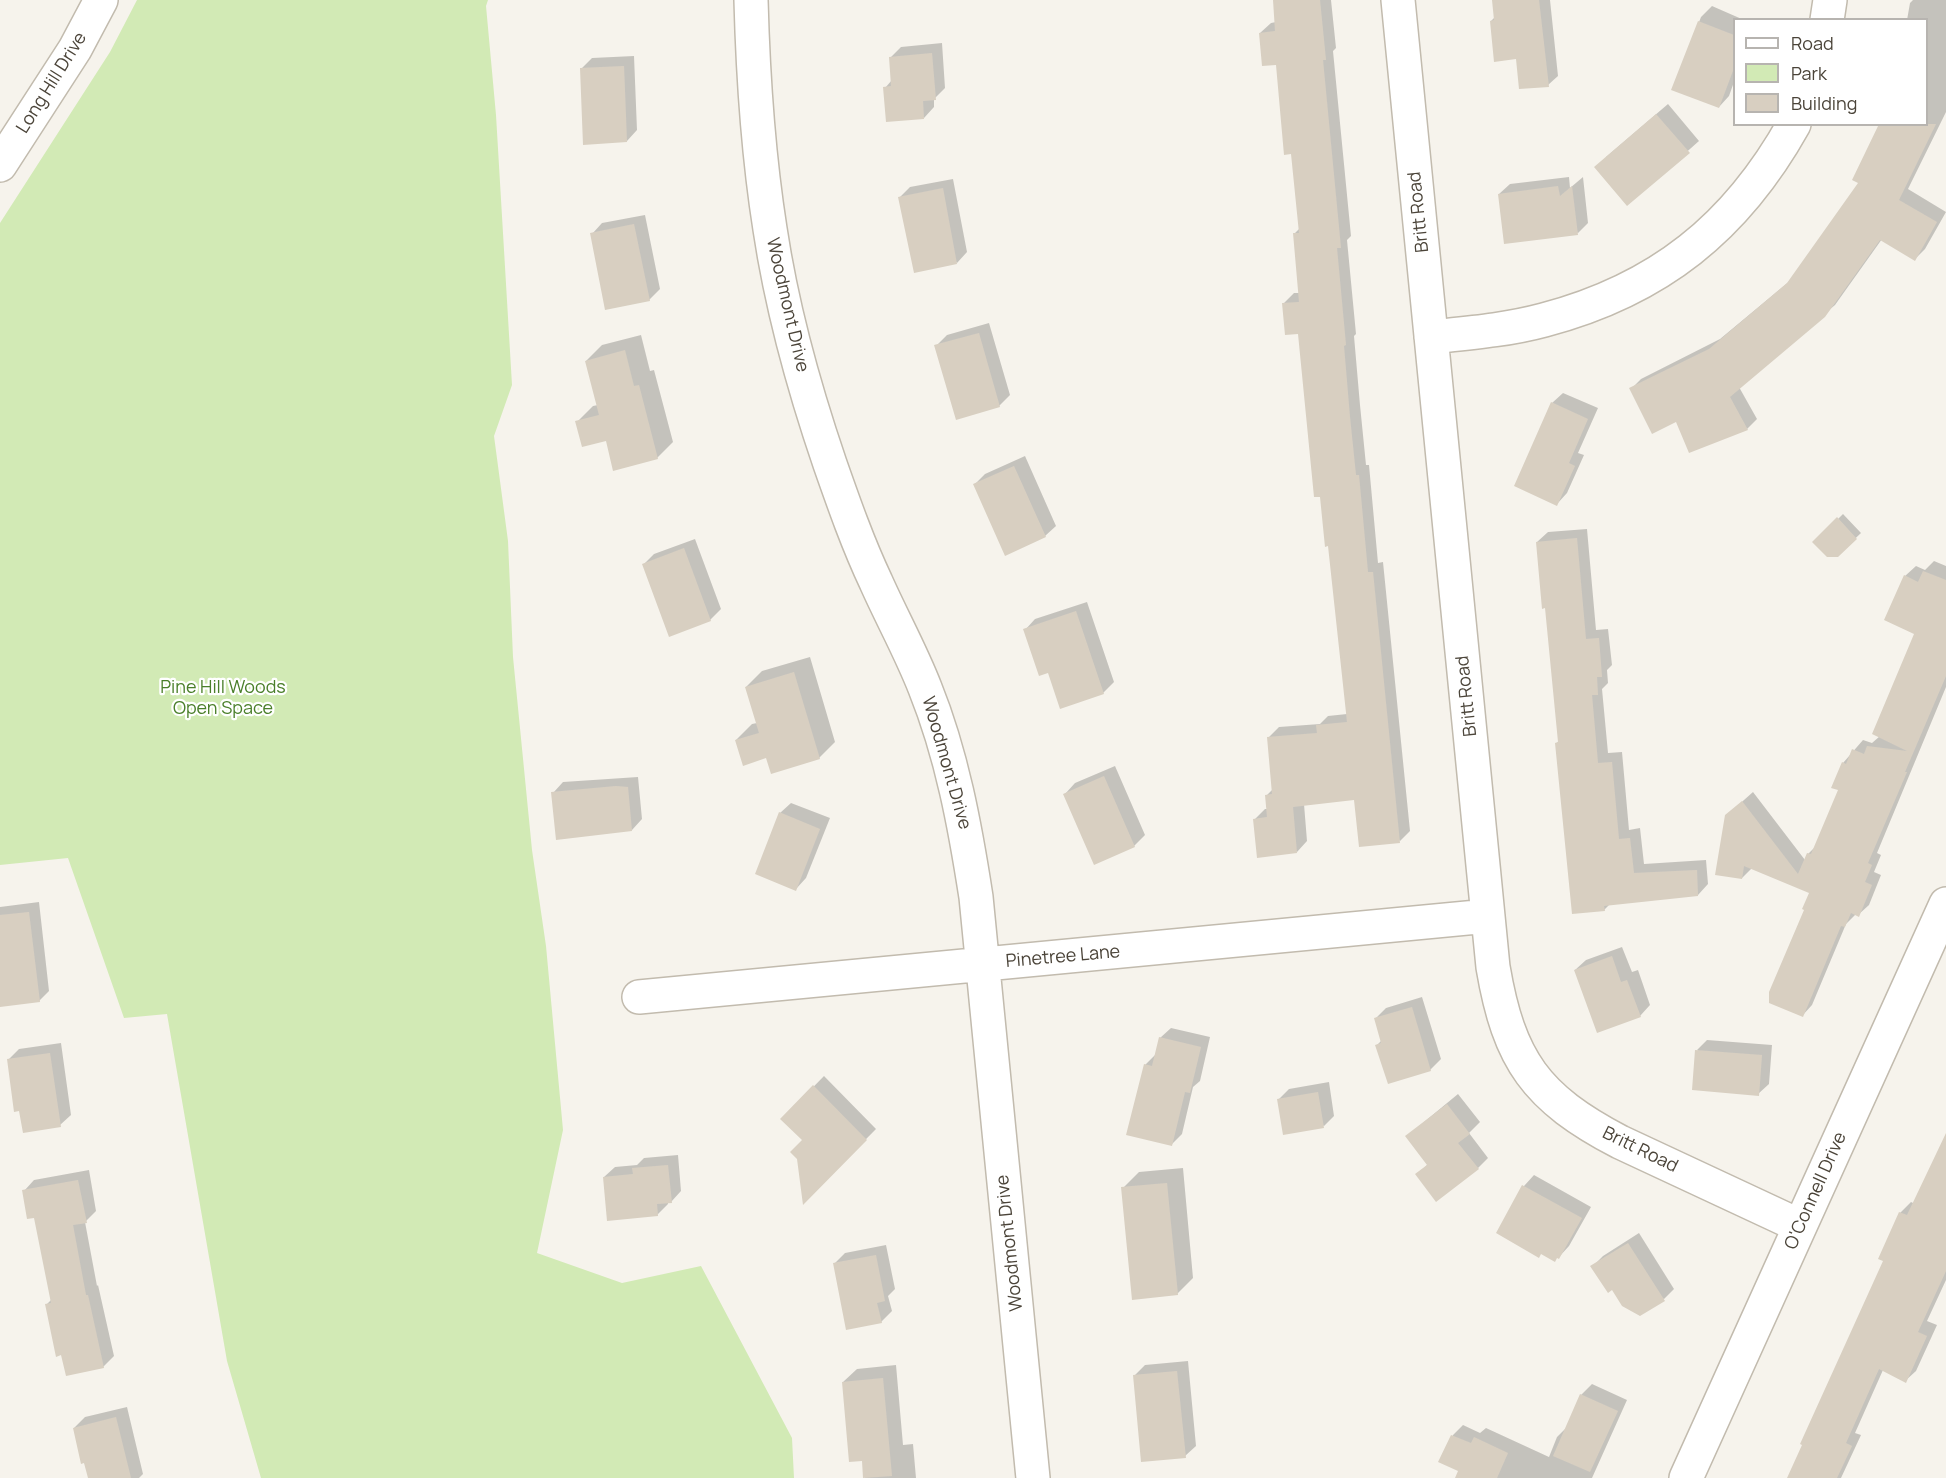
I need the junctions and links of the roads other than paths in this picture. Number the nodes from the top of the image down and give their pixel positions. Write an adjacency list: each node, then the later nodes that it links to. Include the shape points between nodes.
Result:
1 (101, 0): 7 (street, Long Hill Drive, via 75,49)
2 (751, 0): 11 (street, Woodmont Drive, via 760,148 785,309 805,387 851,523 925,688 943,739 970,857)
3 (1398, 0): 8 (street, Britt Road)
4 (1830, 0): 5 (street)
5 (1827, 18)
6 (1793, 126): 8 (street, via 1738,206 1714,231 1658,273 1586,308 1543,321)
7 (0, 165)
8 (1431, 337): 10 (street, Britt Road)
9 (1946, 904): 13 (street, O'Connell Drive)
10 (1488, 916): 11 (street, Pinetree Lane); 13 (street, Britt Road, via 1504,1019 1525,1068 1544,1090 1593,1128)
11 (983, 964): 12 (street, Pinetree Lane); 14 (street, Woodmont Drive)
12 (639, 997)
13 (1800, 1226): 15 (street, O'Connell Drive)
14 (1033, 1478)
15 (1686, 1478)

